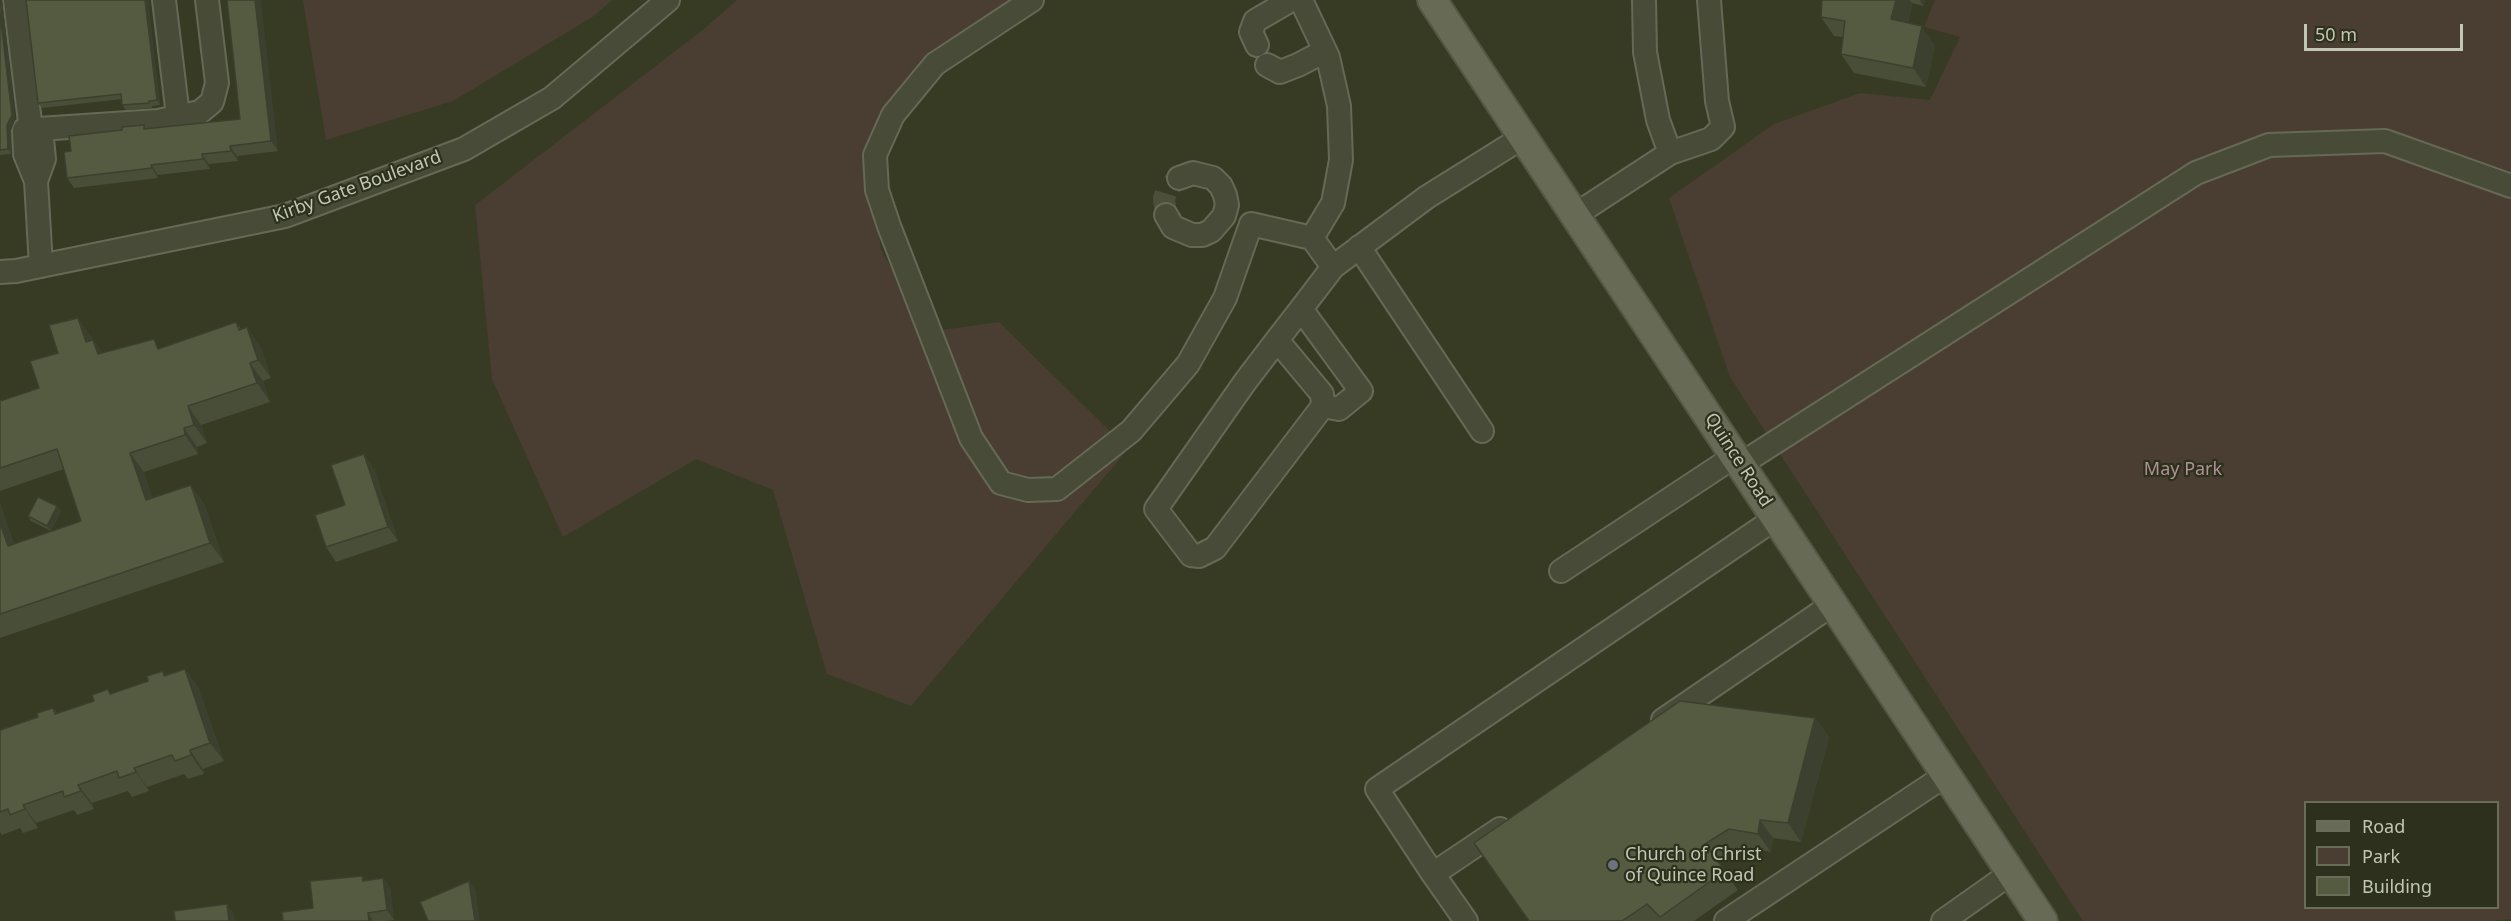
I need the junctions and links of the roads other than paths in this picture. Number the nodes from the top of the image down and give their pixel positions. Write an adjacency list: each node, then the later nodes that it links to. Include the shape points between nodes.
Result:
1 (15, 0): 13 (street)
2 (164, 0): 12 (street)
3 (207, 0): 12 (street, via 217,83 212,102 200,112)
4 (668, 0): 24 (street, Kirby Gate Boulevard, via 552,98 464,149 285,216)
5 (1032, 0): 21 (street, via 935,64 893,115 875,155 877,190 971,438 1001,483 1028,490 1057,489 1131,431 1188,364 1225,298)
6 (1291, 0): 11 (street, via 1255,21 1251,32 1262,55 1280,72)
7 (1301, 0): 11 (street)
8 (1432, 0): 14 (main road, Quince Road)
9 (1644, 0): 15 (street, via 1645,52 1658,120)
10 (1709, 0): 15 (street, via 1717,101 1723,127 1711,139)
11 (1325, 51): 22 (street, via 1339,106 1341,160 1333,203)
12 (178, 116): 13 (street, via 158,121)
13 (32, 130): 24 (street, via 25,154 36,181)
14 (1523, 137): 19 (main road, Quince Road); 23 (street, via 1426,197)
15 (1670, 153): 19 (street)
16 (1179, 178): 20 (street, via 1193,173 1213,178 1225,195)
17 (2511, 186): 31 (street, via 2385,141 2268,145 2196,173)
18 (1166, 215): 20 (street, via 1173,227 1191,236 1211,231)
19 (1575, 215): 31 (main road, Quince Road)
20 (1224, 216): 21 (street)
21 (1251, 224): 22 (street)
22 (1312, 238): 25 (street)
23 (1359, 247): 25 (street); 30 (street)
24 (41, 266): 26 (street, Kirby Gate Boulevard)
25 (1333, 267): 27 (street)
26 (0, 272)
27 (1301, 309): 28 (street); 29 (street, via 1361,391 1340,409)
28 (1277, 340): 29 (street, via 1322,394); 29 (street, via 1156,509 1191,555 1199,556 1215,548)
29 (1323, 406)
30 (1482, 431)
31 (1738, 460): 32 (main road, Quince Road); 33 (street)
32 (1776, 518): 34 (main road, Quince Road); 39 (street, via 1377,789)
33 (1561, 571)
34 (1833, 604): 35 (street); 36 (main road, Quince Road)
35 (1647, 731)
36 (1946, 775): 38 (main road, Quince Road); 41 (street)
37 (1521, 815): 39 (street)
38 (2010, 873): 42 (street); 43 (main road, Quince Road)
39 (1433, 874): 40 (street)
40 (1466, 921)
41 (1726, 921)
42 (1943, 921)
43 (2043, 921)

